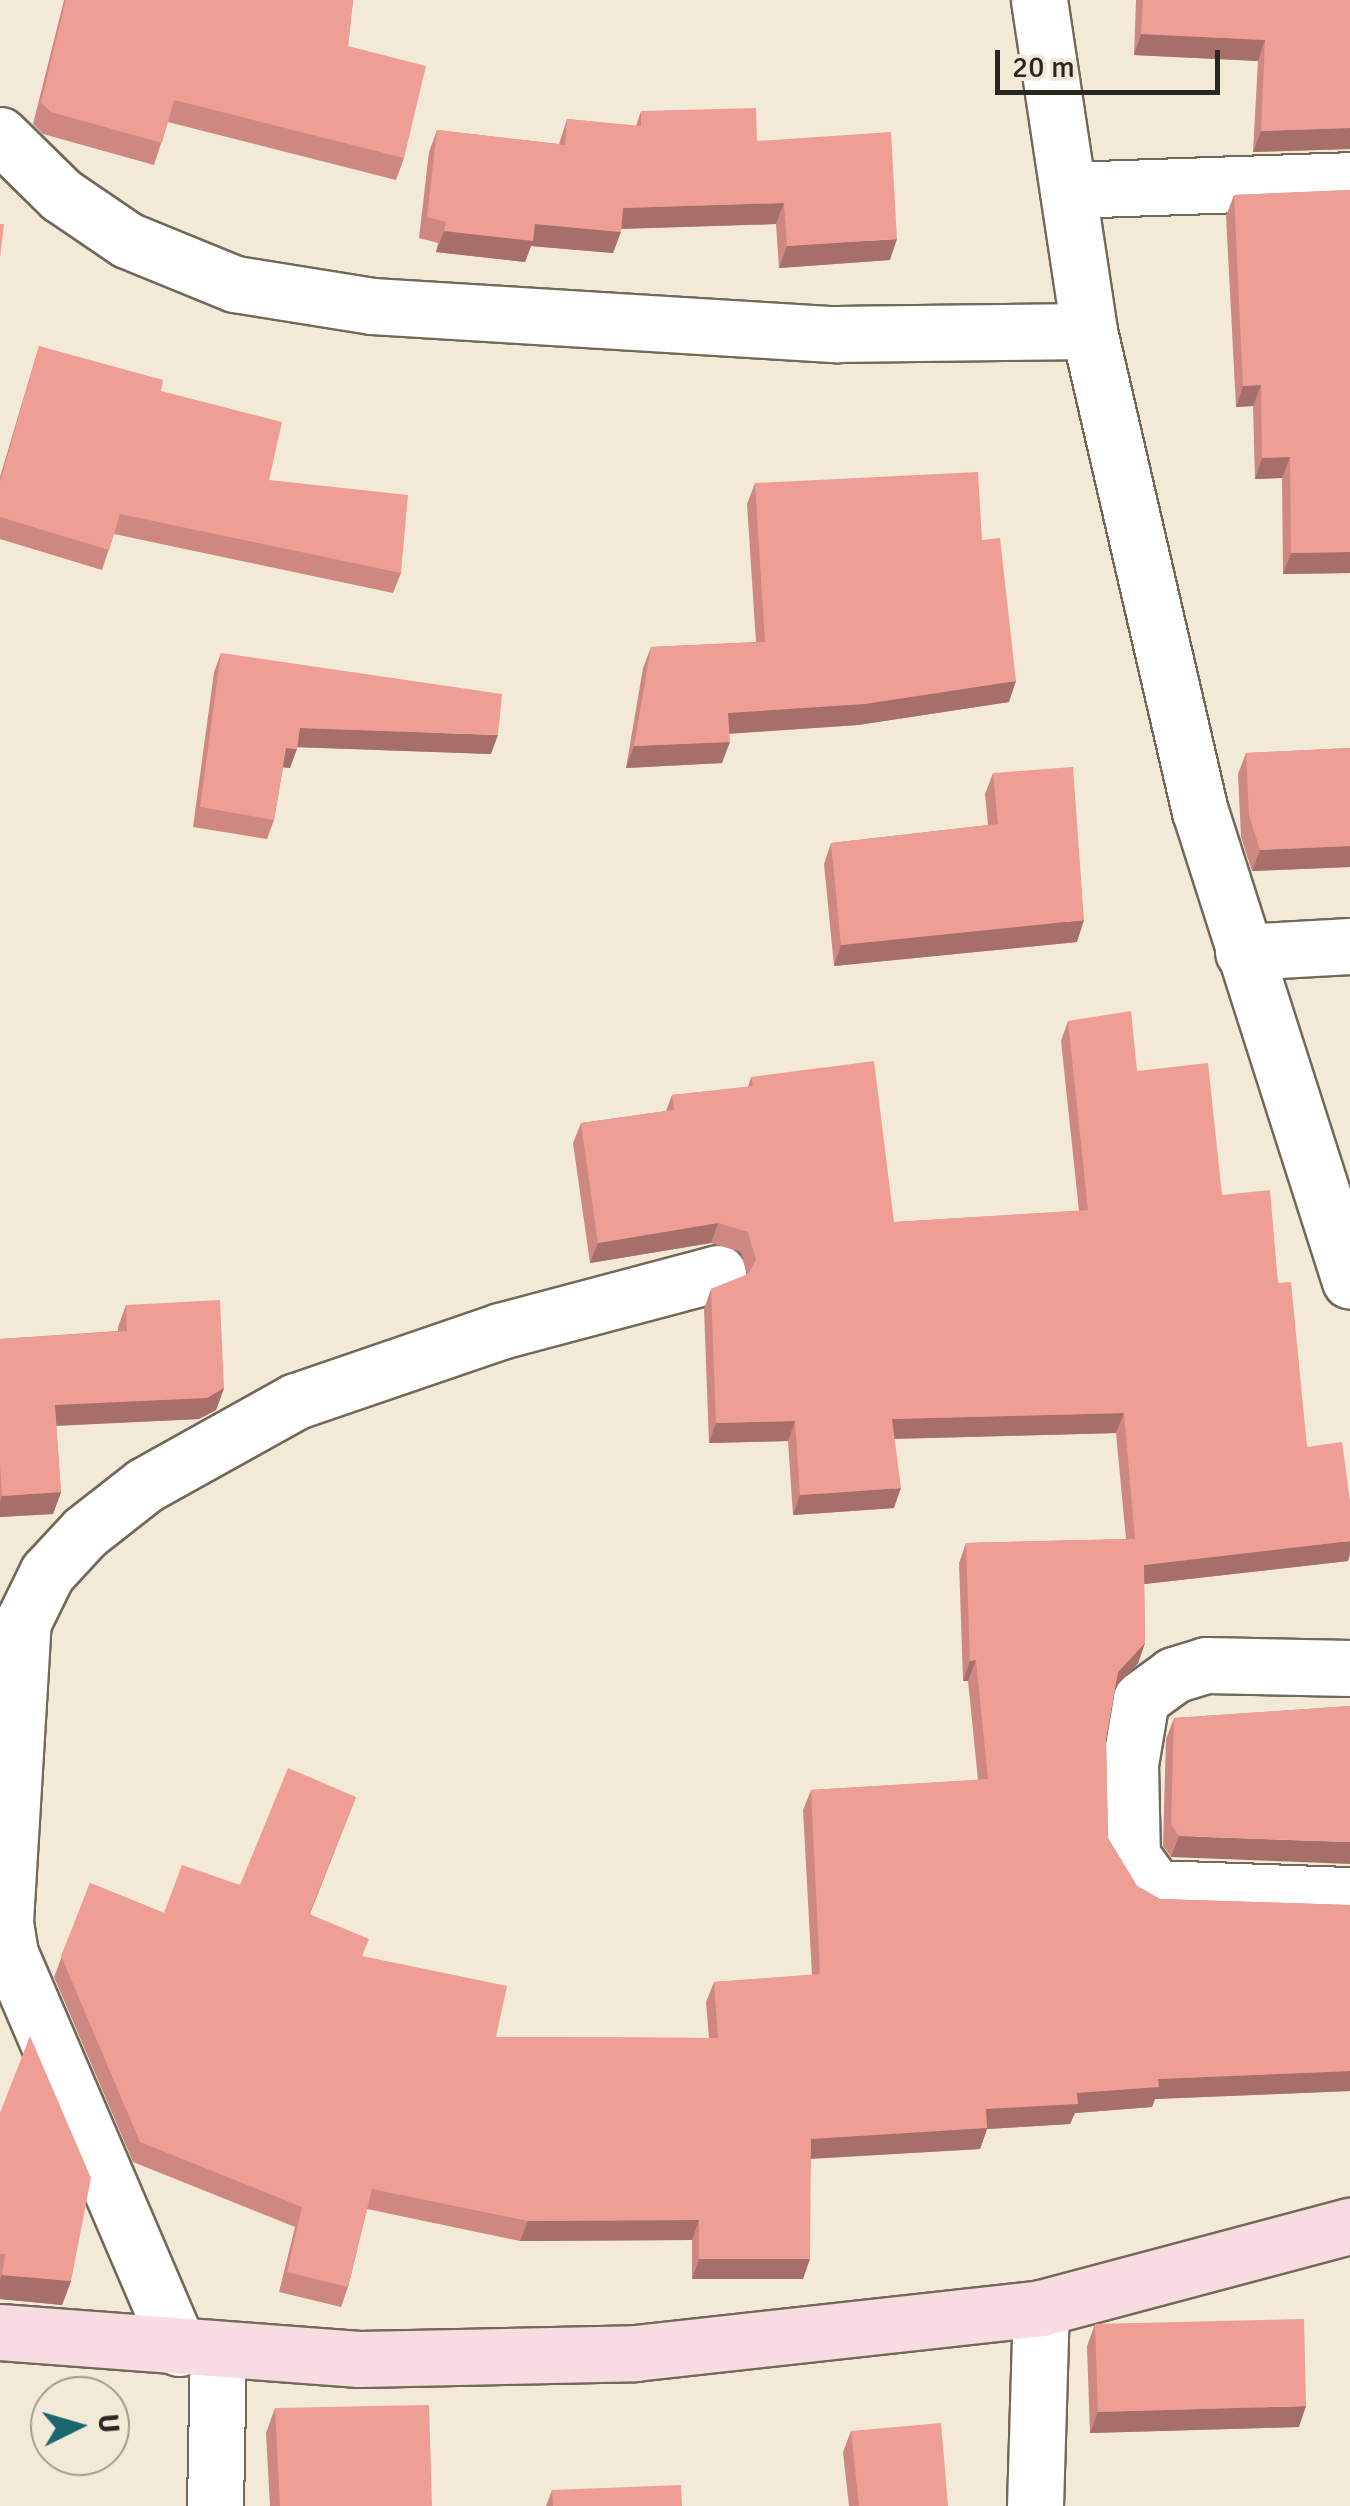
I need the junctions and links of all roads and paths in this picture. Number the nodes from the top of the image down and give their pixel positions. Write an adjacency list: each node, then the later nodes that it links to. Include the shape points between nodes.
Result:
1 (1039, 0): 4 (street)
2 (0, 134): 5 (street, via 61,195 127,240 235,284 372,306 836,334)
3 (1350, 180): 4 (street)
4 (1068, 190): 5 (street)
5 (1089, 330): 7 (street, via 1200,812)
6 (1350, 946): 7 (street)
7 (1244, 952): 9 (street)
8 (718, 1273): 15 (street, via 500,1331 296,1401 145,1484 100,1520 47,1573 22,1622 5,1921 10,1954)
9 (1350, 1281)
10 (1350, 1668): 11 (street, via 1206,1664 1174,1675 1141,1699 1130,1764 1132,1856 1155,1888)
11 (1350, 1895)
12 (1350, 2226): 13 (street)
13 (1041, 2308): 15 (street, via 636,2353 460,2362); 17 (street)
14 (0, 2332): 15 (street)
15 (198, 2350): 16 (street)
16 (215, 2506)
17 (1034, 2506)

